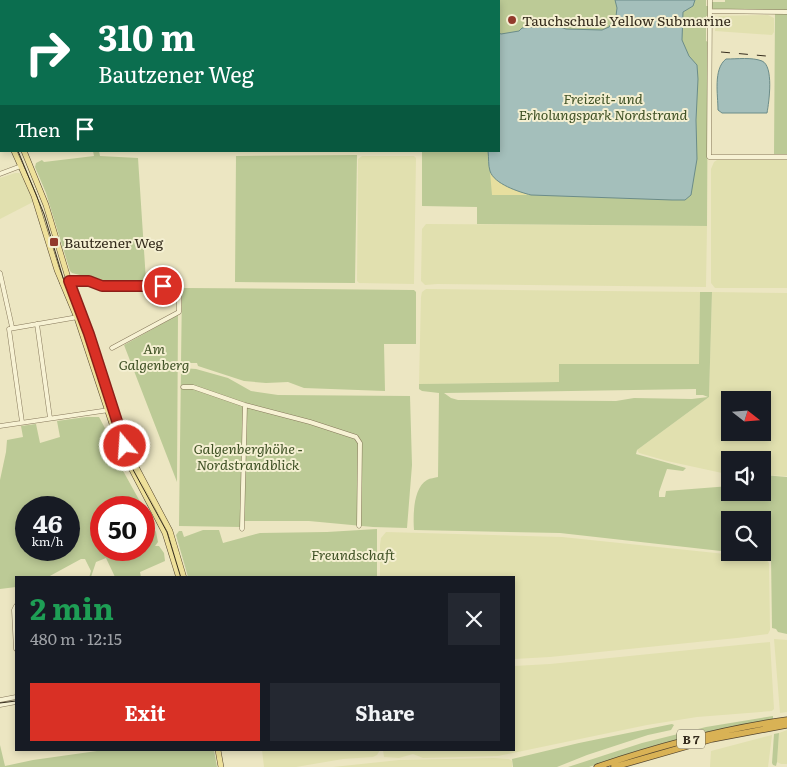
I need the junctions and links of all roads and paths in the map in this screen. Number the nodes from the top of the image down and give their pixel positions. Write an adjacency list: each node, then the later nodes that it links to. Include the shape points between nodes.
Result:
1 (710, 0): 2 (street)
2 (710, 12): 3 (street); 6 (street, via 709,157)
3 (787, 12)
4 (14, 152): 8 (main road)
5 (24, 152): 7 (main road)
6 (787, 157)
7 (29, 162): 8 (main road); 11 (main road)
8 (21, 166): 9 (street); 12 (main road)
9 (0, 174)
10 (0, 274): 15 (street)
11 (69, 281): 12 (street); 13 (main road); 16 (street, via 89,281 102,286 179,286 179,312)
12 (62, 283): 13 (main road)
13 (80, 317): 14 (street); 19 (main road)
14 (37, 324): 15 (street); 20 (street)
15 (10, 328): 21 (street)
16 (112, 348)
17 (183, 387): 18 (street, via 193,387)
18 (245, 405): 23 (street, via 359,439); 24 (street)
19 (111, 409): 20 (street); 25 (main road, via 119,444 166,532); 26 (main road, via 128,452 174,540)
20 (48, 419): 21 (street)
21 (22, 422): 22 (street)
22 (0, 426)
23 (358, 526)
24 (242, 529)
25 (178, 576)
26 (183, 576)
27 (15, 608): 28 (street)
28 (15, 630)
29 (15, 697): 30 (street)
30 (0, 700)
31 (15, 702): 32 (street)
32 (0, 705)
33 (787, 720): 37 (highway, B 7, via 709,735)
34 (787, 725): 38 (highway, B 7, via 712,739)
35 (218, 751): 36 (main road)
36 (221, 767)
37 (597, 767)
38 (614, 767)

